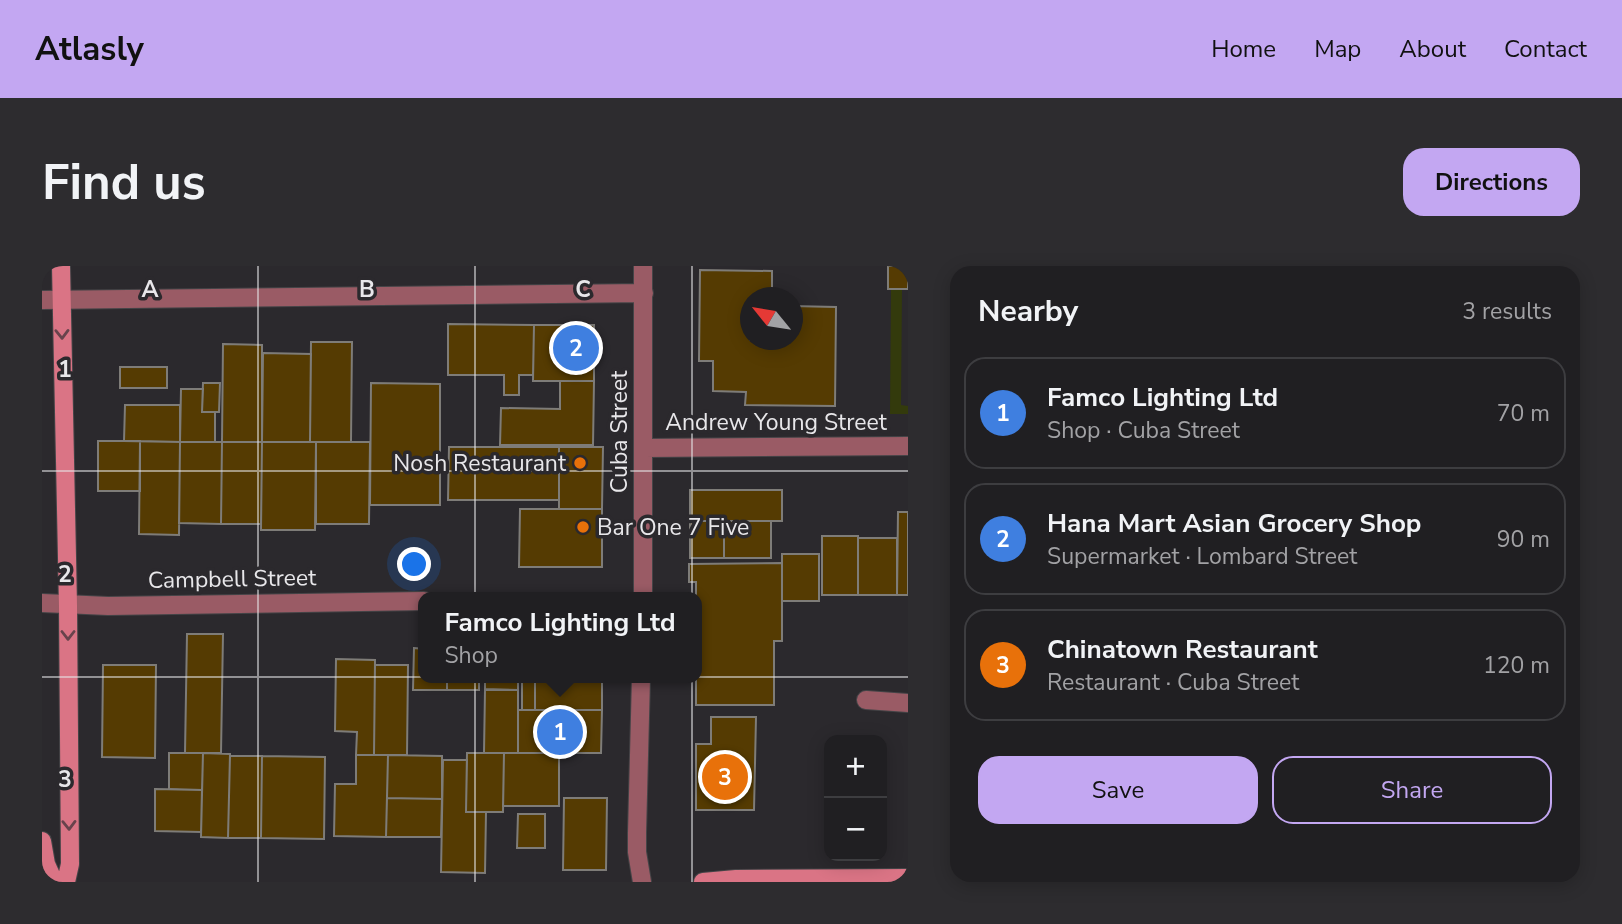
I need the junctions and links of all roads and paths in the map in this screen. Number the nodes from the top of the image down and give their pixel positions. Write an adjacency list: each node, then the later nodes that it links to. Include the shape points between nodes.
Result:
1 (61, 266): 5 (main road)
2 (643, 266): 3 (street, Cuba Street)
3 (643, 293): 5 (street); 7 (street, Cuba Street)
4 (42, 300): 5 (street)
5 (61, 300): 11 (main road, one-way to 11)
6 (908, 446): 7 (street, Andrew Young Street)
7 (644, 448): 8 (street, Cuba Street)
8 (643, 592)
9 (418, 601): 11 (street, Campbell Street)
10 (42, 603): 11 (street, Campbell Street)
11 (68, 606): 18 (main road, one-way to 18, via 70,864)
12 (641, 683): 19 (street, via 637,852)
13 (866, 700): 14 (street)
14 (908, 703)
15 (42, 841): 17 (main road)
16 (908, 878): 20 (main road)
17 (54, 882)
18 (66, 882)
19 (642, 882)
20 (703, 882)

